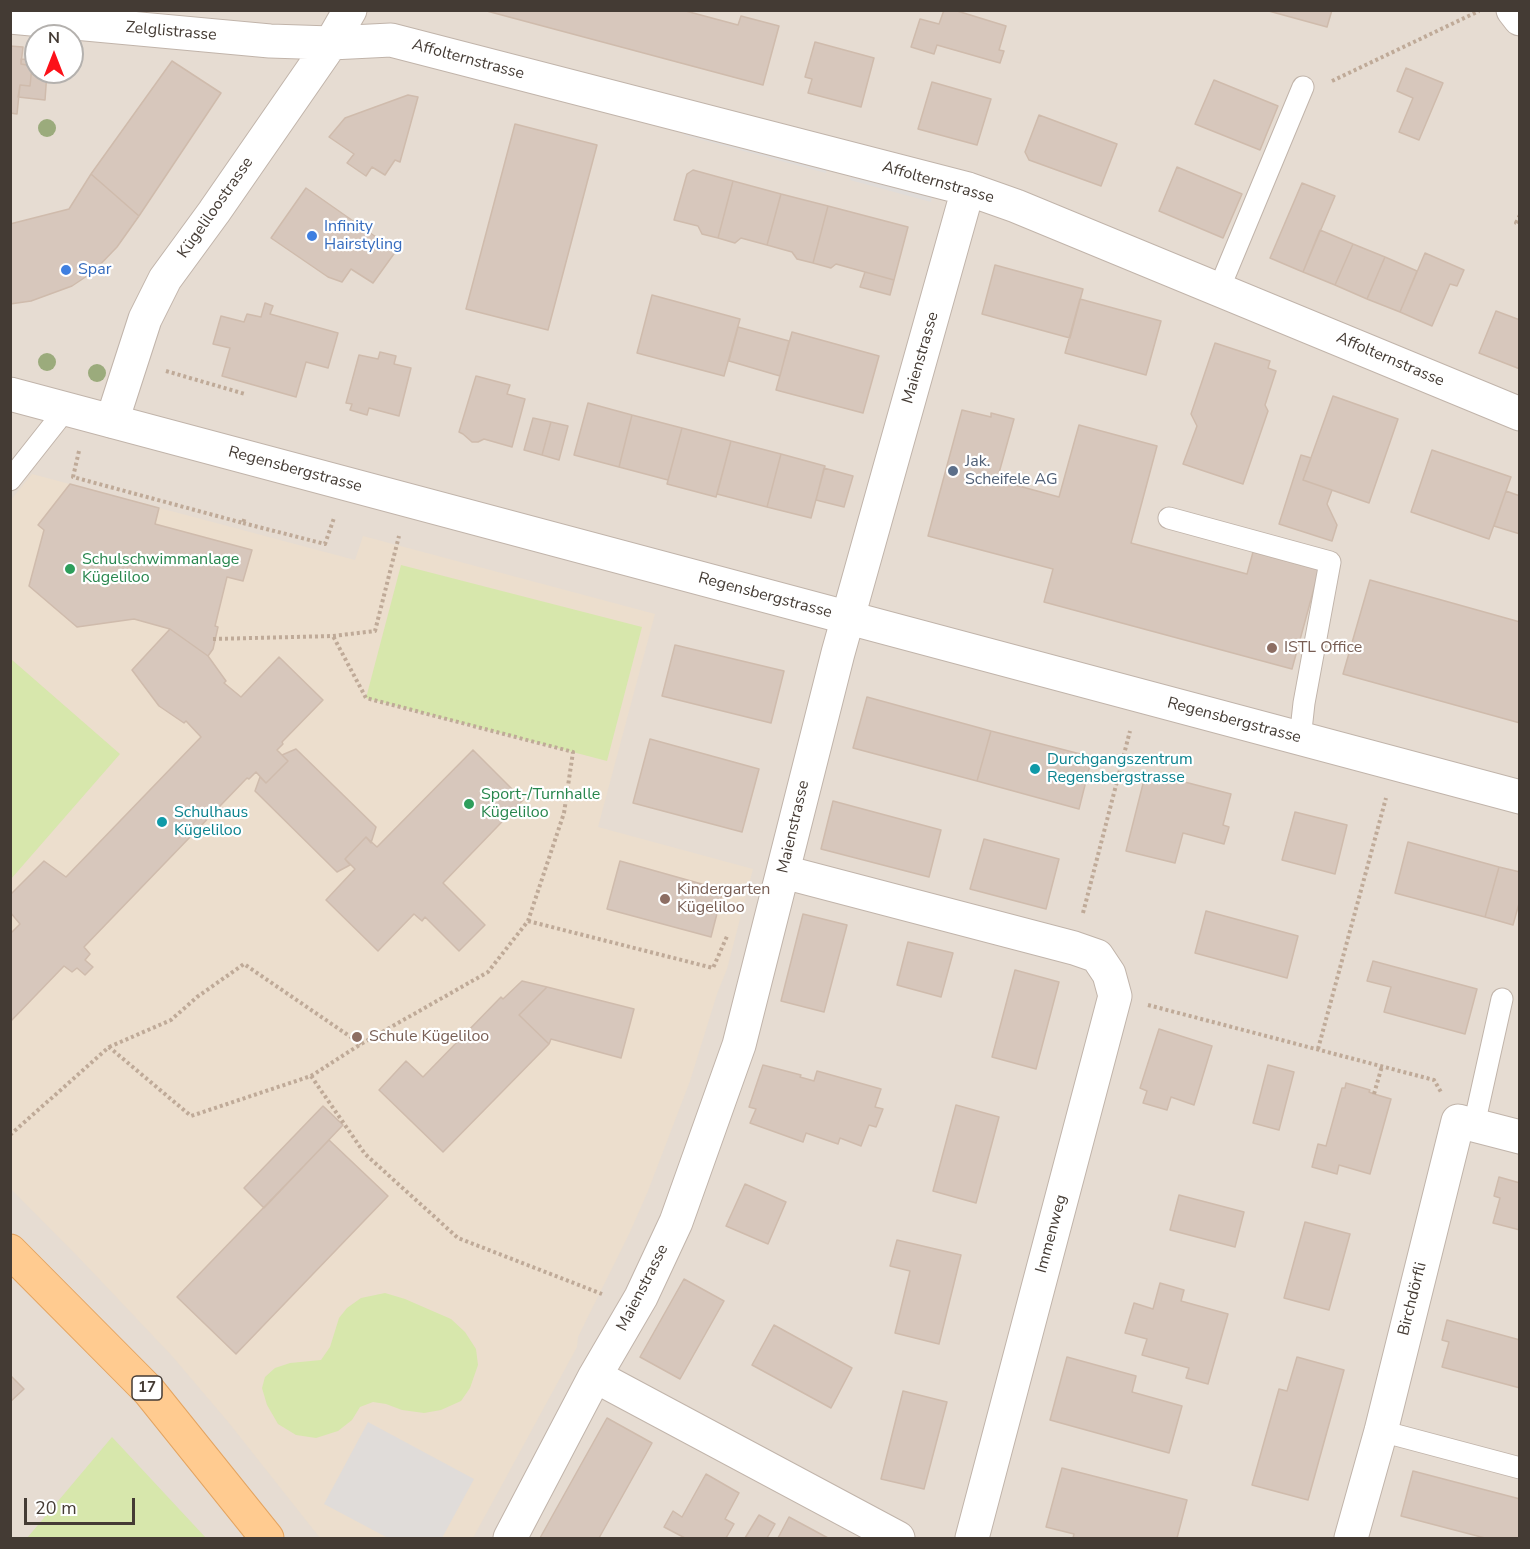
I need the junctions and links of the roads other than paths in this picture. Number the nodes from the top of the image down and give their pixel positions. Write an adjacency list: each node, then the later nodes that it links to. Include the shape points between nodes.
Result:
1 (350, 10): 5 (street, Kügeliloostrasse)
2 (1514, 10): 4 (street)
3 (27, 16): 5 (street, Zelglistrasse, via 270,41)
4 (1520, 19)
5 (331, 43): 7 (street, Affolternstrasse, via 391,40); 12 (street, Kügeliloostrasse, via 165,279 145,319)
6 (1314, 85): 8 (lane)
7 (968, 189): 8 (street, Affolternstrasse); 15 (street, Maienstrasse)
8 (1219, 289): 11 (street, Affolternstrasse)
9 (10, 394): 10 (street, Regensbergstrasse)
10 (66, 409): 12 (street, Regensbergstrasse); 13 (lane)
11 (1520, 414)
12 (112, 421): 15 (street, Regensbergstrasse)
13 (10, 480)
14 (1170, 518): 16 (lane, via 1330,562)
15 (848, 618): 16 (street, Regensbergstrasse); 18 (street, Maienstrasse)
16 (1300, 739): 17 (street, Regensbergstrasse)
17 (1520, 796)
18 (784, 872): 23 (street, Maienstrasse, via 739,1046 676,1222 641,1297); 29 (street, Immenweg, via 1074,948 1097,956 1109,974 1115,996)
19 (1502, 999): 20 (lane)
20 (1466, 1123): 21 (street); 24 (street, Birchdörfli)
21 (1520, 1137)
22 (10, 1251): 26 (main road, 17, via 150,1391)
23 (595, 1376): 27 (street, Maienstrasse); 28 (street)
24 (1381, 1431): 25 (lane); 30 (street, Birchdörfli)
25 (1520, 1468)
26 (267, 1539)
27 (510, 1539)
28 (898, 1539)
29 (972, 1539)
30 (1351, 1539)

